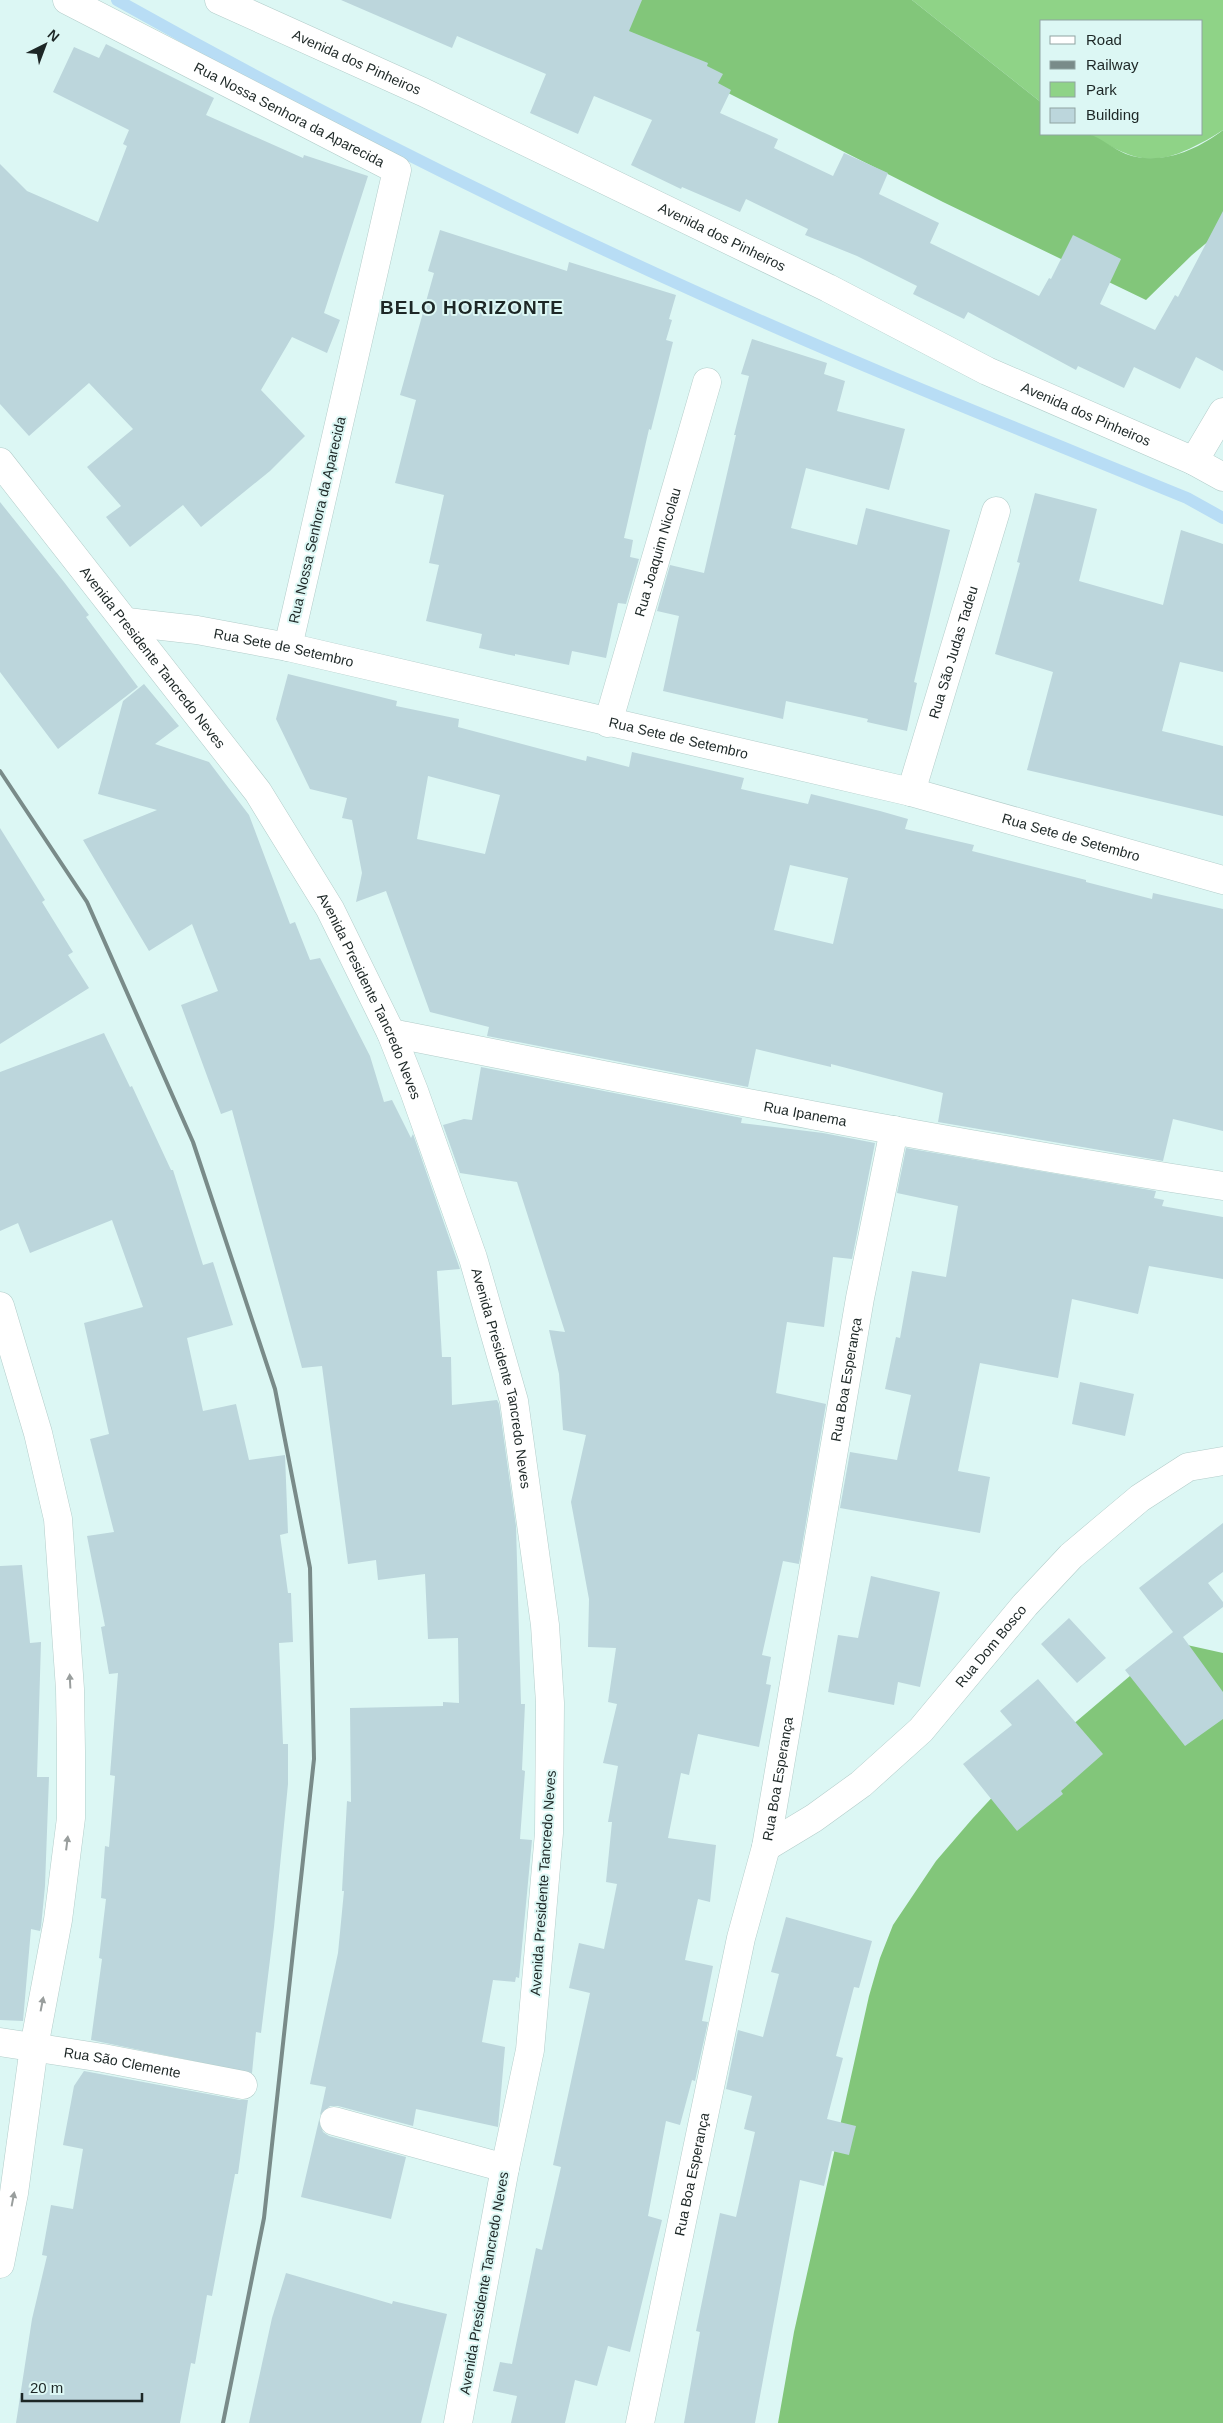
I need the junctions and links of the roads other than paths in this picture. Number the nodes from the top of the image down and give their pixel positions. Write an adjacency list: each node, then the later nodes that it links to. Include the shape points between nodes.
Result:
1 (67, 0): 10 (street, Rua Nossa Senhora da Aparecida, via 397,170)
2 (219, 0): 6 (street, Avenida dos Pinheiros, via 423,92 828,288 987,370)
3 (706, 382): 11 (street, Rua Joaquim Nicolau)
4 (1223, 412): 6 (street)
5 (0, 462): 9 (street, Avenida Presidente Tancredo Neves)
6 (1194, 462): 7 (street, Avenida dos Pinheiros)
7 (1223, 477)
8 (996, 511): 12 (street, Rua São Judas Tadeu)
9 (127, 622): 10 (street, Rua Sete de Setembro, via 197,630); 14 (street, Avenida Presidente Tancredo Neves, via 258,792 330,909)
10 (288, 647): 11 (street, Rua Sete de Setembro)
11 (608, 723): 12 (street, Rua Sete de Setembro)
12 (911, 792): 13 (street, Rua Sete de Setembro)
13 (1223, 880)
14 (391, 1033): 15 (street, Rua Ipanema); 24 (street, Avenida Presidente Tancredo Neves, via 445,1174 514,1401 538,1556 545,1625 551,1774 545,1905 530,2050)
15 (894, 1130): 16 (street, Rua Ipanema, via 1094,1167); 19 (street, Rua Boa Esperança, via 860,1298)
16 (1223, 1186)
17 (0, 1306): 21 (street, one-way to 17, via 58,1920 71,1818 70,1689 58,1519 36,1424)
18 (1223, 1461): 19 (street, Rua Dom Bosco, via 1188,1467 1140,1498 1071,1556 1025,1605 921,1730 861,1784)
19 (766, 1847): 27 (street, Rua Boa Esperança, via 741,1938)
20 (0, 2042): 21 (street, Rua São Clemente)
21 (34, 2047): 22 (street, Rua São Clemente); 25 (street, one-way to 21, via 14,2193)
22 (243, 2085)
23 (334, 2121): 24 (street)
24 (505, 2168): 26 (street, Avenida Presidente Tancredo Neves)
25 (0, 2264)
26 (458, 2423)
27 (640, 2423)

